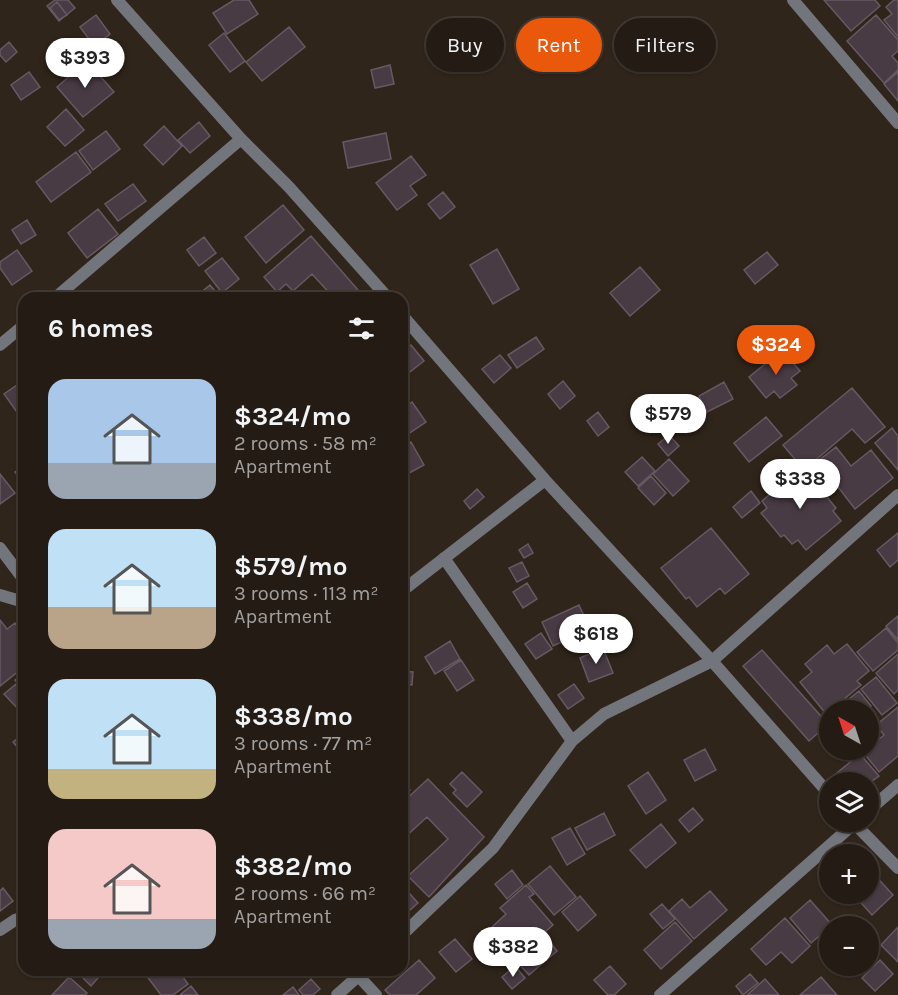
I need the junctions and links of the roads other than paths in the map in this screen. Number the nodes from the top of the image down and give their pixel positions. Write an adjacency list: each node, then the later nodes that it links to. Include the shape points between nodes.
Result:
1 (117, 0): 4 (street)
2 (793, 0): 3 (street)
3 (898, 123)
4 (240, 139): 5 (street); 6 (street, via 289,187)
5 (62, 292)
6 (382, 292)
7 (408, 322): 10 (street)
8 (18, 330): 9 (street)
9 (0, 345)
10 (544, 480): 13 (street); 18 (street)
11 (898, 495): 18 (street)
12 (0, 548): 14 (street)
13 (444, 558): 15 (street); 19 (street)
14 (18, 572)
15 (408, 586)
16 (0, 595): 17 (street)
17 (18, 600)
18 (712, 661): 19 (street, via 604,714); 20 (street)
19 (572, 741): 27 (street, via 493,848)
20 (819, 783)
21 (898, 785): 22 (street)
22 (879, 801)
23 (845, 832): 33 (street)
24 (864, 832): 25 (street)
25 (898, 868)
26 (18, 919): 28 (street)
27 (408, 929)
28 (0, 930)
29 (355, 976): 31 (street)
30 (362, 976): 32 (street)
31 (337, 995)
32 (375, 995)
33 (660, 995)

